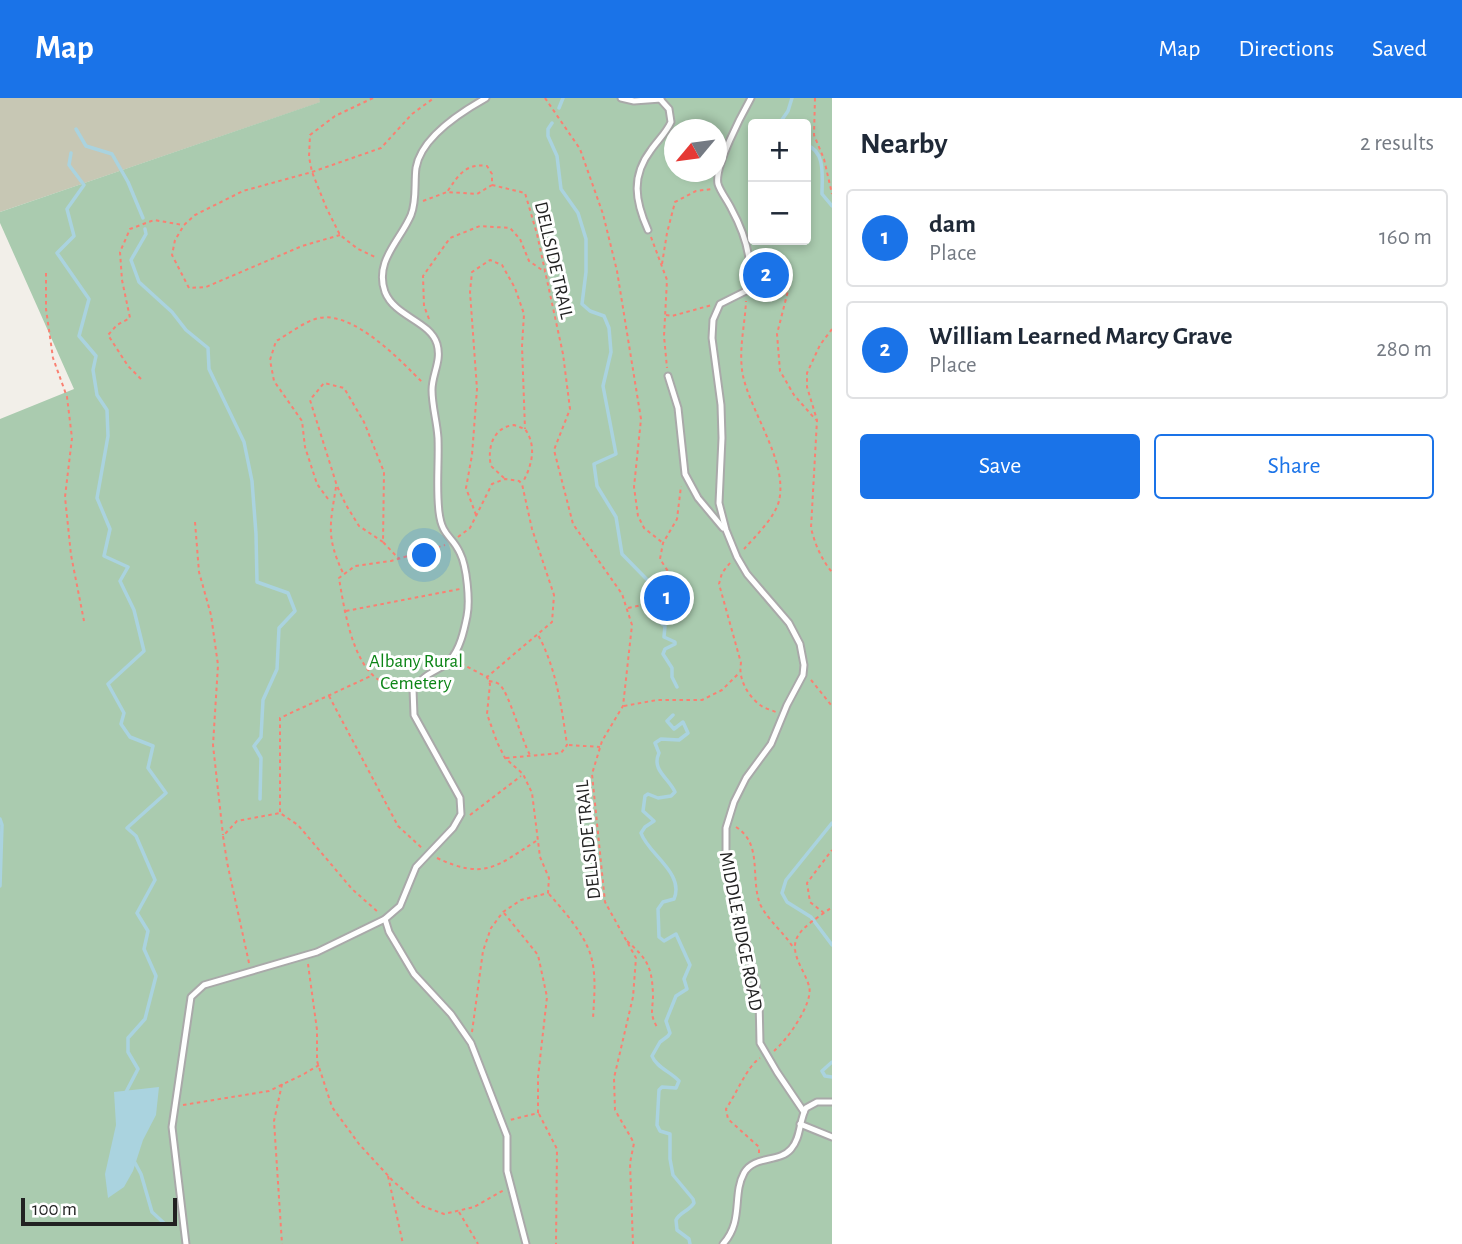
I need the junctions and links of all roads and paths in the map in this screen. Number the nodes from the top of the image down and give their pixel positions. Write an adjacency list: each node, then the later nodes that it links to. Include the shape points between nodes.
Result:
1 (373, 98): 9 (path, via 335,116 310,135)
2 (434, 98): 9 (path, via 381,148)
3 (486, 98): 14 (lane, via 454,118 426,148 417,165)
4 (545, 98): 43 (path, via 580,149 603,214 641,419 634,487 638,516 644,528)
5 (621, 98): 8 (lane)
6 (751, 98): 11 (lane, via 719,169)
7 (815, 98): 13 (path, via 814,135)
8 (662, 99): 16 (lane, via 671,122 643,162 636,188)
9 (312, 172): 15 (path, via 243,191); 17 (path)
10 (492, 185): 12 (path, via 477,194); 12 (path, via 487,166 476,164 462,171); 22 (path, DELLSIDE TRAIL, via 525,192)
11 (720, 188): 18 (lane); 20 (path, via 696,191 675,202)
12 (447, 192): 14 (path)
13 (832, 194)
14 (414, 204): 19 (lane)
15 (184, 225): 17 (path, via 172,255 190,288 206,287 302,246); 29 (path, via 154,220 130,229 120,252 130,318 108,335)
16 (648, 230): 20 (path)
17 (341, 235): 19 (path)
18 (748, 255): 23 (lane); 31 (path, via 774,267 790,283 777,334 780,371)
19 (384, 261): 27 (lane, via 388,298)
20 (662, 264): 25 (path, via 667,279)
21 (46, 273): 51 (path, via 46,309 72,438 65,497)
22 (545, 273): 27 (path, via 530,261 510,228 480,226 450,239 423,276); 49 (path, DELLSIDE TRAIL, via 570,408 554,450 573,524 622,594)
23 (747, 289): 24 (lane); 44 (path, via 740,357 753,407 777,464 779,502)
24 (724, 301): 25 (path); 40 (lane, via 715,313 712,338 722,438 719,503)
25 (665, 315): 28 (path)
26 (832, 329): 31 (path, via 807,373)
27 (431, 334): 30 (lane, via 438,353)
28 (668, 376): 40 (lane, via 678,408 685,474 706,510)
29 (141, 379)
30 (432, 392): 37 (path, via 393,353 339,319 319,318 276,341 270,360 274,381 302,421 317,484); 42 (lane, via 441,527)
31 (817, 420): 46 (path, via 811,528)
32 (525, 429): 33 (path, via 507,426 491,445 491,466); 35 (path, via 533,451); 38 (path, via 524,314 502,265 490,260 472,272 470,292 477,389 466,488)
33 (505, 479): 35 (path); 38 (path, via 489,488)
34 (681, 481): 43 (path, via 677,519)
35 (522, 484): 52 (path, via 554,595 552,622)
36 (337, 486): 41 (path, via 359,526); 41 (path, via 310,400 324,383 344,388 384,471); 47 (path, via 329,526 333,551)
37 (328, 499)
38 (476, 516): 42 (path)
39 (195, 522): 71 (path, via 199,572 218,665 213,745)
40 (726, 530): 44 (lane)
41 (383, 542): 45 (path)
42 (453, 542): 45 (path); 48 (lane, via 461,554)
43 (663, 543): 49 (path, via 660,559 675,582 669,594 659,602)
44 (737, 557): 54 (path, via 722,573 719,584 741,663); 56 (lane, via 794,632 804,656)
45 (399, 559): 47 (path, via 355,566)
46 (832, 572)
47 (344, 574): 50 (path, via 339,578)
48 (467, 587): 50 (path); 53 (lane, via 468,614)
49 (627, 609): 60 (path, DELLSIDE TRAIL, via 632,625)
50 (345, 611): 55 (path, via 365,668)
51 (84, 621)
52 (538, 635): 57 (path); 63 (path)
53 (451, 658): 57 (path); 58 (lane)
54 (739, 673): 60 (path, via 722,690 702,700); 62 (path, via 759,704)
55 (373, 675): 58 (path); 59 (path)
56 (803, 675): 61 (path, via 815,682); 62 (lane, MIDDLE RIDGE ROAD)
57 (488, 679): 65 (path, via 500,685 508,698); 66 (path, via 487,714)
58 (413, 689): 70 (lane, via 414,715 460,798 461,814)
59 (329, 696): 68 (path, via 280,718); 74 (path, via 398,826)
60 (623, 706): 64 (path, DELLSIDE TRAIL)
61 (832, 706)
62 (783, 716): 69 (lane, MIDDLE RIDGE ROAD, via 771,744 739,790)
63 (568, 745): 64 (path); 65 (path, via 561,753)
64 (600, 747): 80 (path, DELLSIDE TRAIL, via 592,774 605,902)
65 (531, 756): 66 (path)
66 (505, 758): 67 (path)
67 (523, 774): 70 (path); 72 (path, via 532,793)
68 (280, 813): 71 (path, via 237,821); 79 (path, via 298,825 352,890)
69 (727, 822): 81 (path, via 749,839 761,904); 87 (lane, MIDDLE RIDGE ROAD, via 727,861 759,999 759,1034)
70 (453, 828): 74 (lane)
71 (223, 836): 83 (path)
72 (537, 840): 74 (path, via 487,869 470,870); 75 (path, via 549,878)
73 (832, 850): 78 (path, via 807,883 810,902)
74 (429, 854): 79 (lane, via 416,867 400,906)
75 (548, 893): 77 (path, via 522,900); 84 (path, via 590,953 595,981)
76 (832, 907): 78 (path)
77 (503, 912): 86 (path, via 483,951); 93 (path, via 538,956 547,997)
78 (824, 914): 81 (path, via 798,936)
79 (385, 919): 82 (lane); 86 (lane, via 414,974)
80 (624, 937): 85 (path, via 646,958 653,994 651,1017); 107 (path, DELLSIDE TRAIL, via 636,958 633,997 614,1078 615,1110 634,1143 630,1163)
81 (795, 950): 87 (path, via 810,988 809,1000 787,1038)
82 (307, 955): 83 (lane); 88 (path)
83 (251, 971): 91 (lane, via 204,985 191,997)
84 (593, 1019)
85 (657, 1027)
86 (471, 1043): 94 (lane)
87 (766, 1056): 92 (lane, MIDDLE RIDGE ROAD); 97 (path, via 752,1063 726,1109 728,1119 759,1147)
88 (318, 1065): 89 (path); 98 (path, via 332,1107)
89 (282, 1084): 91 (path, via 269,1091); 102 (path, via 274,1121)
90 (832, 1102): 92 (lane, via 811,1104)
91 (175, 1107): 101 (lane, via 172,1127)
92 (804, 1112): 95 (lane)
93 (538, 1113): 94 (path); 106 (path, via 557,1149)
94 (503, 1122): 99 (lane)
95 (800, 1124): 96 (lane); 97 (lane, via 789,1151)
96 (832, 1137)
97 (760, 1161): 108 (lane, via 743,1175 738,1212)
98 (388, 1175): 100 (path, via 422,1206 444,1214); 103 (path)
99 (511, 1186): 100 (path, via 474,1208); 105 (lane)
100 (458, 1211): 104 (path)
101 (186, 1244)
102 (282, 1244)
103 (403, 1244)
104 (478, 1244)
105 (526, 1244)
106 (556, 1244)
107 (633, 1244)
108 (723, 1244)

